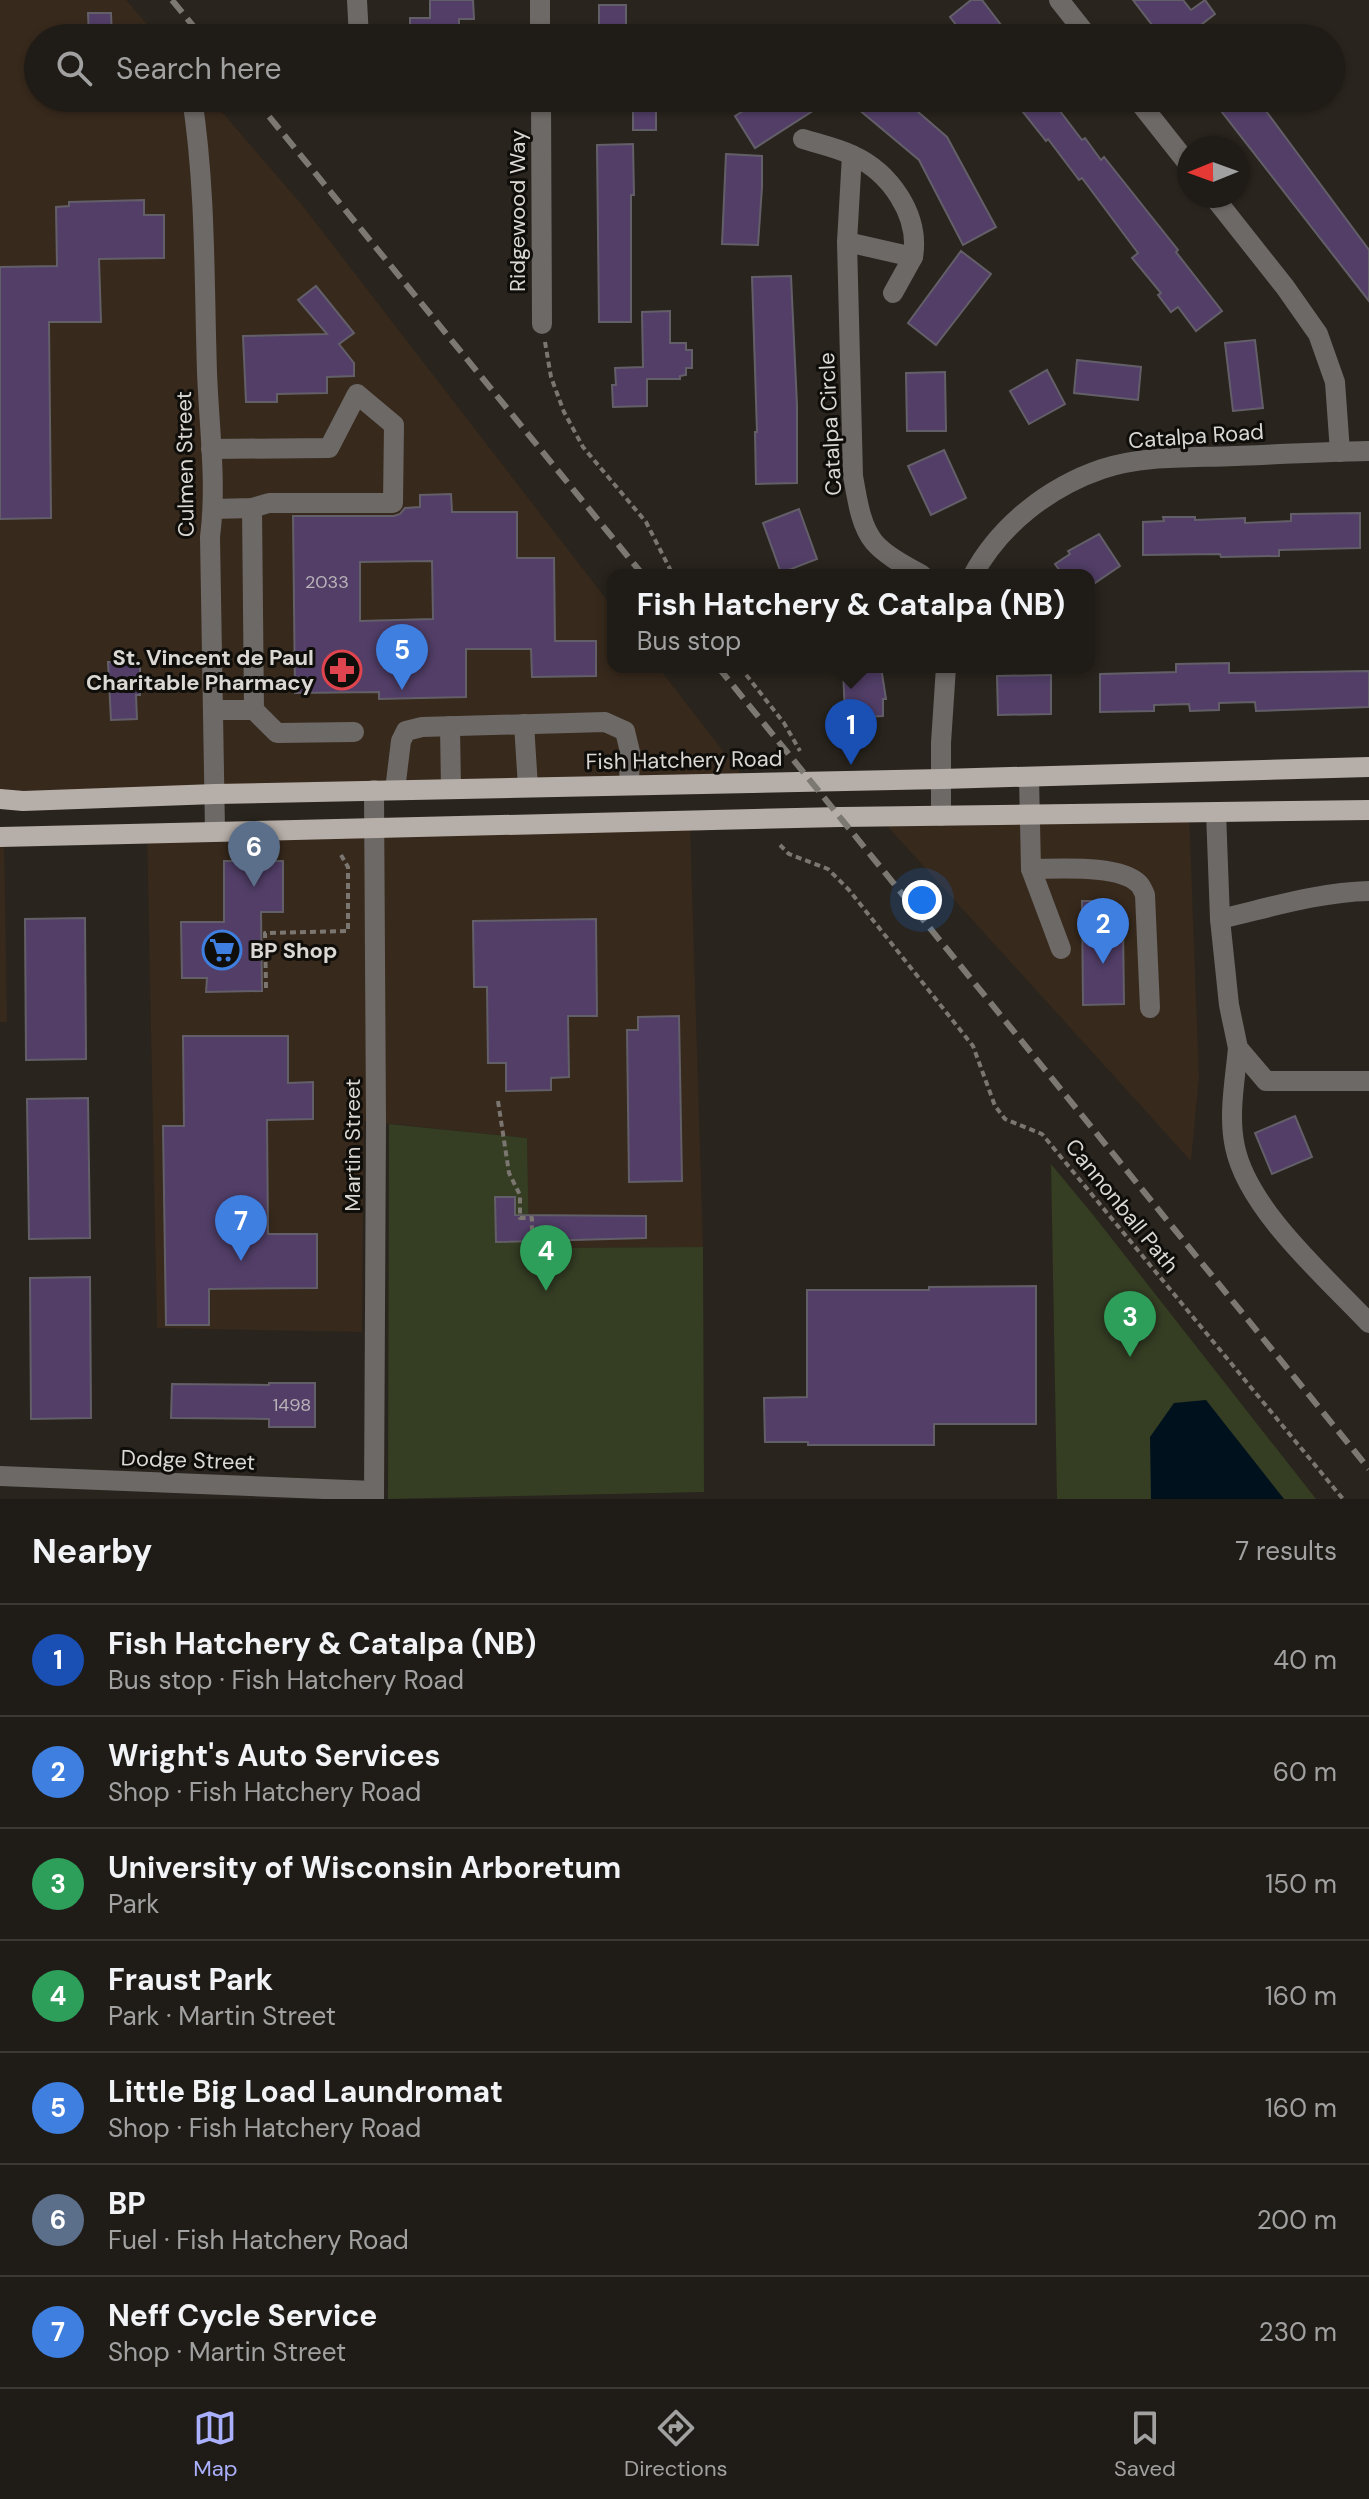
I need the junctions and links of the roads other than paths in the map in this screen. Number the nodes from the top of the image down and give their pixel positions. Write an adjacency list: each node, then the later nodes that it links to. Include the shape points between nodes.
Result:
1 (357, 0): 4 (street)
2 (540, 0): 5 (street)
3 (1059, 0): 6 (street)
4 (358, 24)
5 (540, 24)
6 (1078, 24)
7 (194, 112): 18 (street, Culmen Street, via 203,200)
8 (541, 112): 17 (street, Ridgewood Way)
9 (1147, 112): 11 (street)
10 (803, 139): 12 (street)
11 (1177, 150)
12 (852, 155): 14 (street, Catalpa Circle); 15 (street, via 880,174 899,196 913,223)
13 (1222, 208): 20 (street, via 1318,334 1335,382)
14 (847, 242): 15 (street); 23 (street, Catalpa Circle, via 853,476 859,509 874,542)
15 (913, 257): 16 (street)
16 (893, 293)
17 (542, 324)
18 (211, 449): 21 (street, via 329,448 357,394 394,425 393,503 269,503); 22 (street, Culmen Street)
19 (1369, 451): 20 (street, Catalpa Road)
20 (1340, 452): 24 (street, Catalpa Road, via 1156,459 1104,469 1056,489 1014,522)
21 (252, 508): 22 (street); 27 (street)
22 (213, 509): 26 (street, Culmen Street)
23 (912, 569)
24 (976, 569)
25 (946, 673): 33 (street)
26 (214, 710): 27 (street); 38 (street, Culmen Street)
27 (254, 710): 30 (street, via 277,733)
28 (524, 724): 29 (street); 34 (street, via 605,722 625,731); 35 (street)
29 (450, 726): 36 (street); 37 (street, Martin Street, via 406,731)
30 (354, 732)
31 (1369, 767): 32 (main road, Fish Hatchery Road)
32 (1029, 777): 33 (main road, Fish Hatchery Road); 42 (street)
33 (942, 779): 34 (main road, Fish Hatchery Road); 43 (street)
34 (629, 785): 35 (main road, Fish Hatchery Road)
35 (528, 787): 36 (main road, Fish Hatchery Road)
36 (451, 789): 37 (main road, Fish Hatchery Road)
37 (385, 790): 38 (main road, Fish Hatchery Road); 44 (street, Martin Street)
38 (215, 794): 39 (main road, Fish Hatchery Road); 45 (street, Culmen Street)
39 (0, 799)
40 (1369, 810): 41 (main road)
41 (1216, 812): 42 (main road); 49 (street)
42 (1030, 815): 43 (main road); 47 (street)
43 (941, 816): 44 (main road)
44 (375, 829): 45 (main road); 56 (street, Martin Street)
45 (215, 831): 46 (main road)
46 (0, 837)
47 (1031, 869): 50 (street); 51 (street, via 1100,870 1139,884 1145,895)
48 (1369, 891): 49 (street)
49 (1220, 919): 52 (street)
50 (1061, 949)
51 (1150, 1008)
52 (1238, 1048): 53 (street, via 1266,1081); 54 (street, via 1231,1115 1244,1178 1279,1228)
53 (1369, 1081)
54 (1369, 1323)
55 (0, 1476): 56 (street, Dodge Street)
56 (374, 1495)

